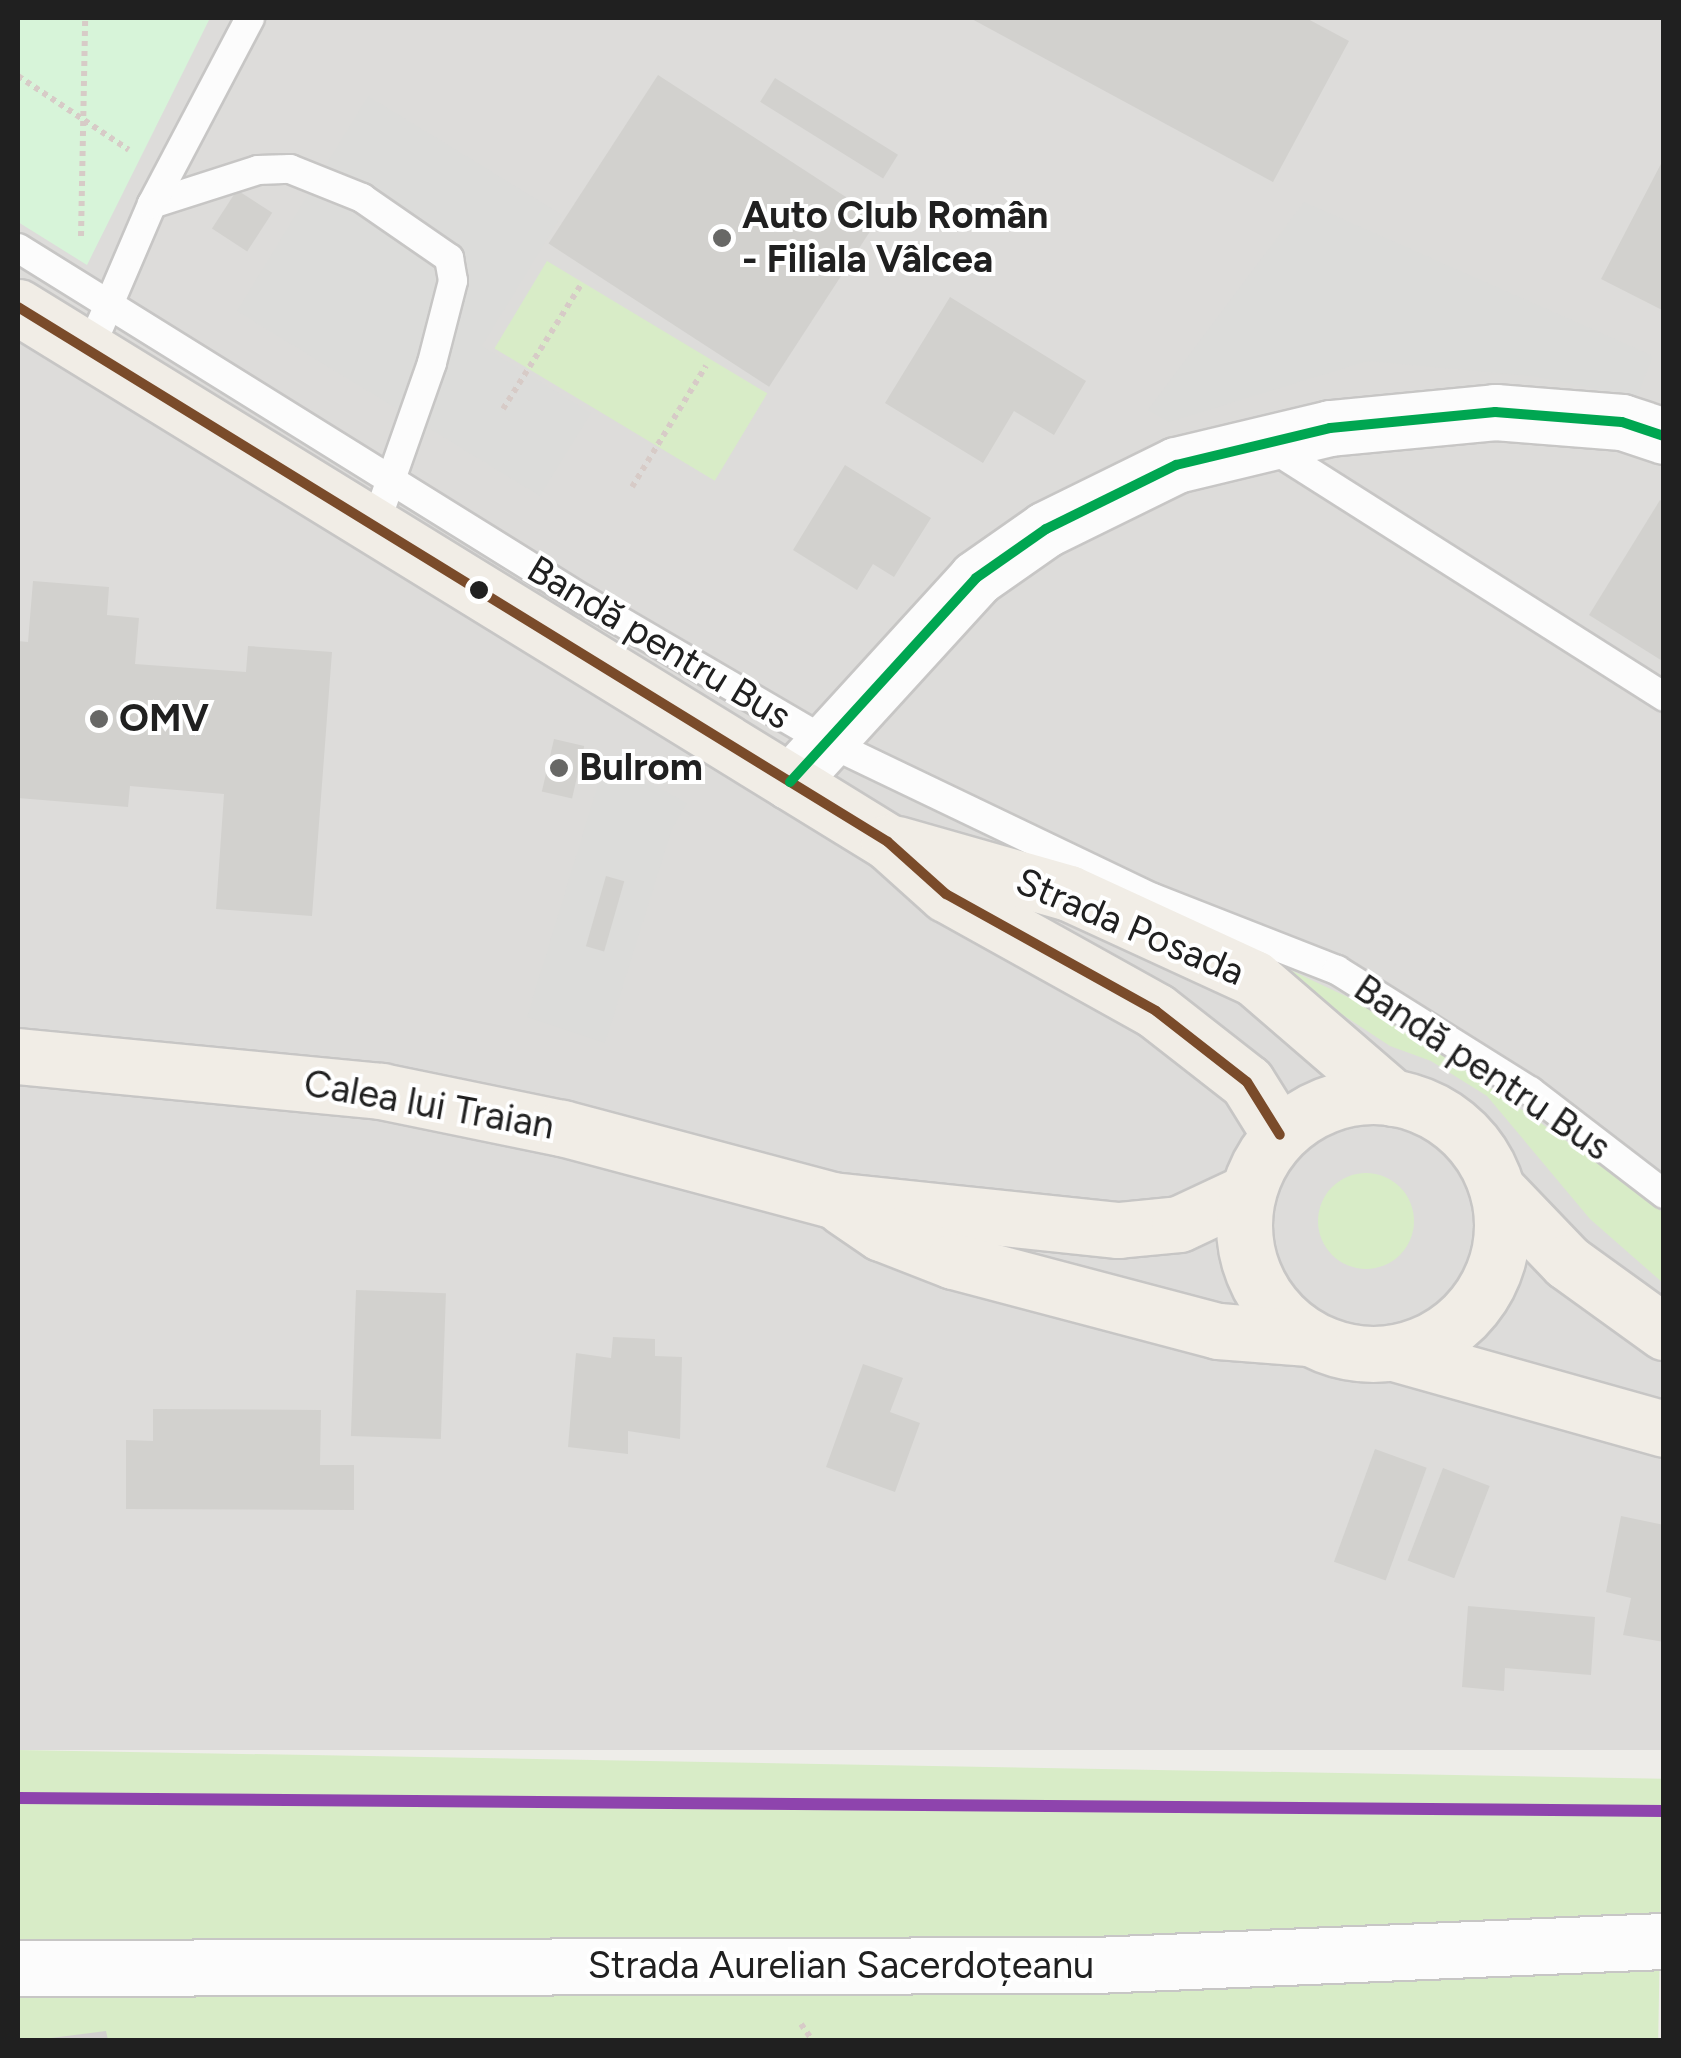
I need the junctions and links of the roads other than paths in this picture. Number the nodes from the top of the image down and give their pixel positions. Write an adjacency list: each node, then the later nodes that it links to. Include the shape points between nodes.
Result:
1 (250, 18): 2 (lane)
2 (152, 204): 5 (lane); 8 (lane, via 258,170 290,170 362,198 442,249 453,282)
3 (18, 248): 5 (lane)
4 (18, 307): 5 (main road, Strada Posada)
5 (99, 329): 8 (main road, Strada Posada)
6 (1664, 436): 7 (street, via 1622,422 1494,412 1412,417)
7 (1264, 442): 9 (lane); 10 (street, via 1176,465 1046,529 976,578)
8 (383, 504): 10 (lane, Bandă pentru Bus); 11 (main road, Strada Posada)
9 (1664, 697)
10 (826, 741): 11 (street); 18 (lane, Bandă pentru Bus, via 1153,898 1336,970 1530,1092)
11 (790, 782): 12 (main road, Strada Posada)
12 (888, 842): 14 (main road, Strada Posada, via 1069,893 1254,978); 15 (main road, Strada Posada, via 946,894 1209,1046 1247,1082)
13 (18, 1056): 19 (main road, Calea lui Traian, via 381,1091 562,1128)
14 (1393, 1098): 15 (main road, via 1371,1094 1330,1102); 16 (main road, via 1450,1120 1481,1151)
15 (1280, 1135): 17 (main road)
16 (1499, 1190): 20 (main road, via 1567,1262); 22 (main road, via 1503,1234 1470,1313 1435,1339)
17 (1247, 1192): 19 (main road, Calea lui Traian, via 1180,1224 1118,1230); 21 (main road, via 1243,1234 1253,1275 1276,1310)
18 (1664, 1194)
19 (832, 1200): 21 (main road, Calea lui Traian, via 881,1233 953,1261 1218,1331)
20 (1664, 1332)
21 (1309, 1338): 22 (main road, via 1350,1353)
22 (1394, 1353): 23 (main road)
23 (1664, 1429)
24 (1664, 1941): 25 (street, Strada Aurelian Sacerdoțeanu, via 1129,1964)
25 (18, 1968)

